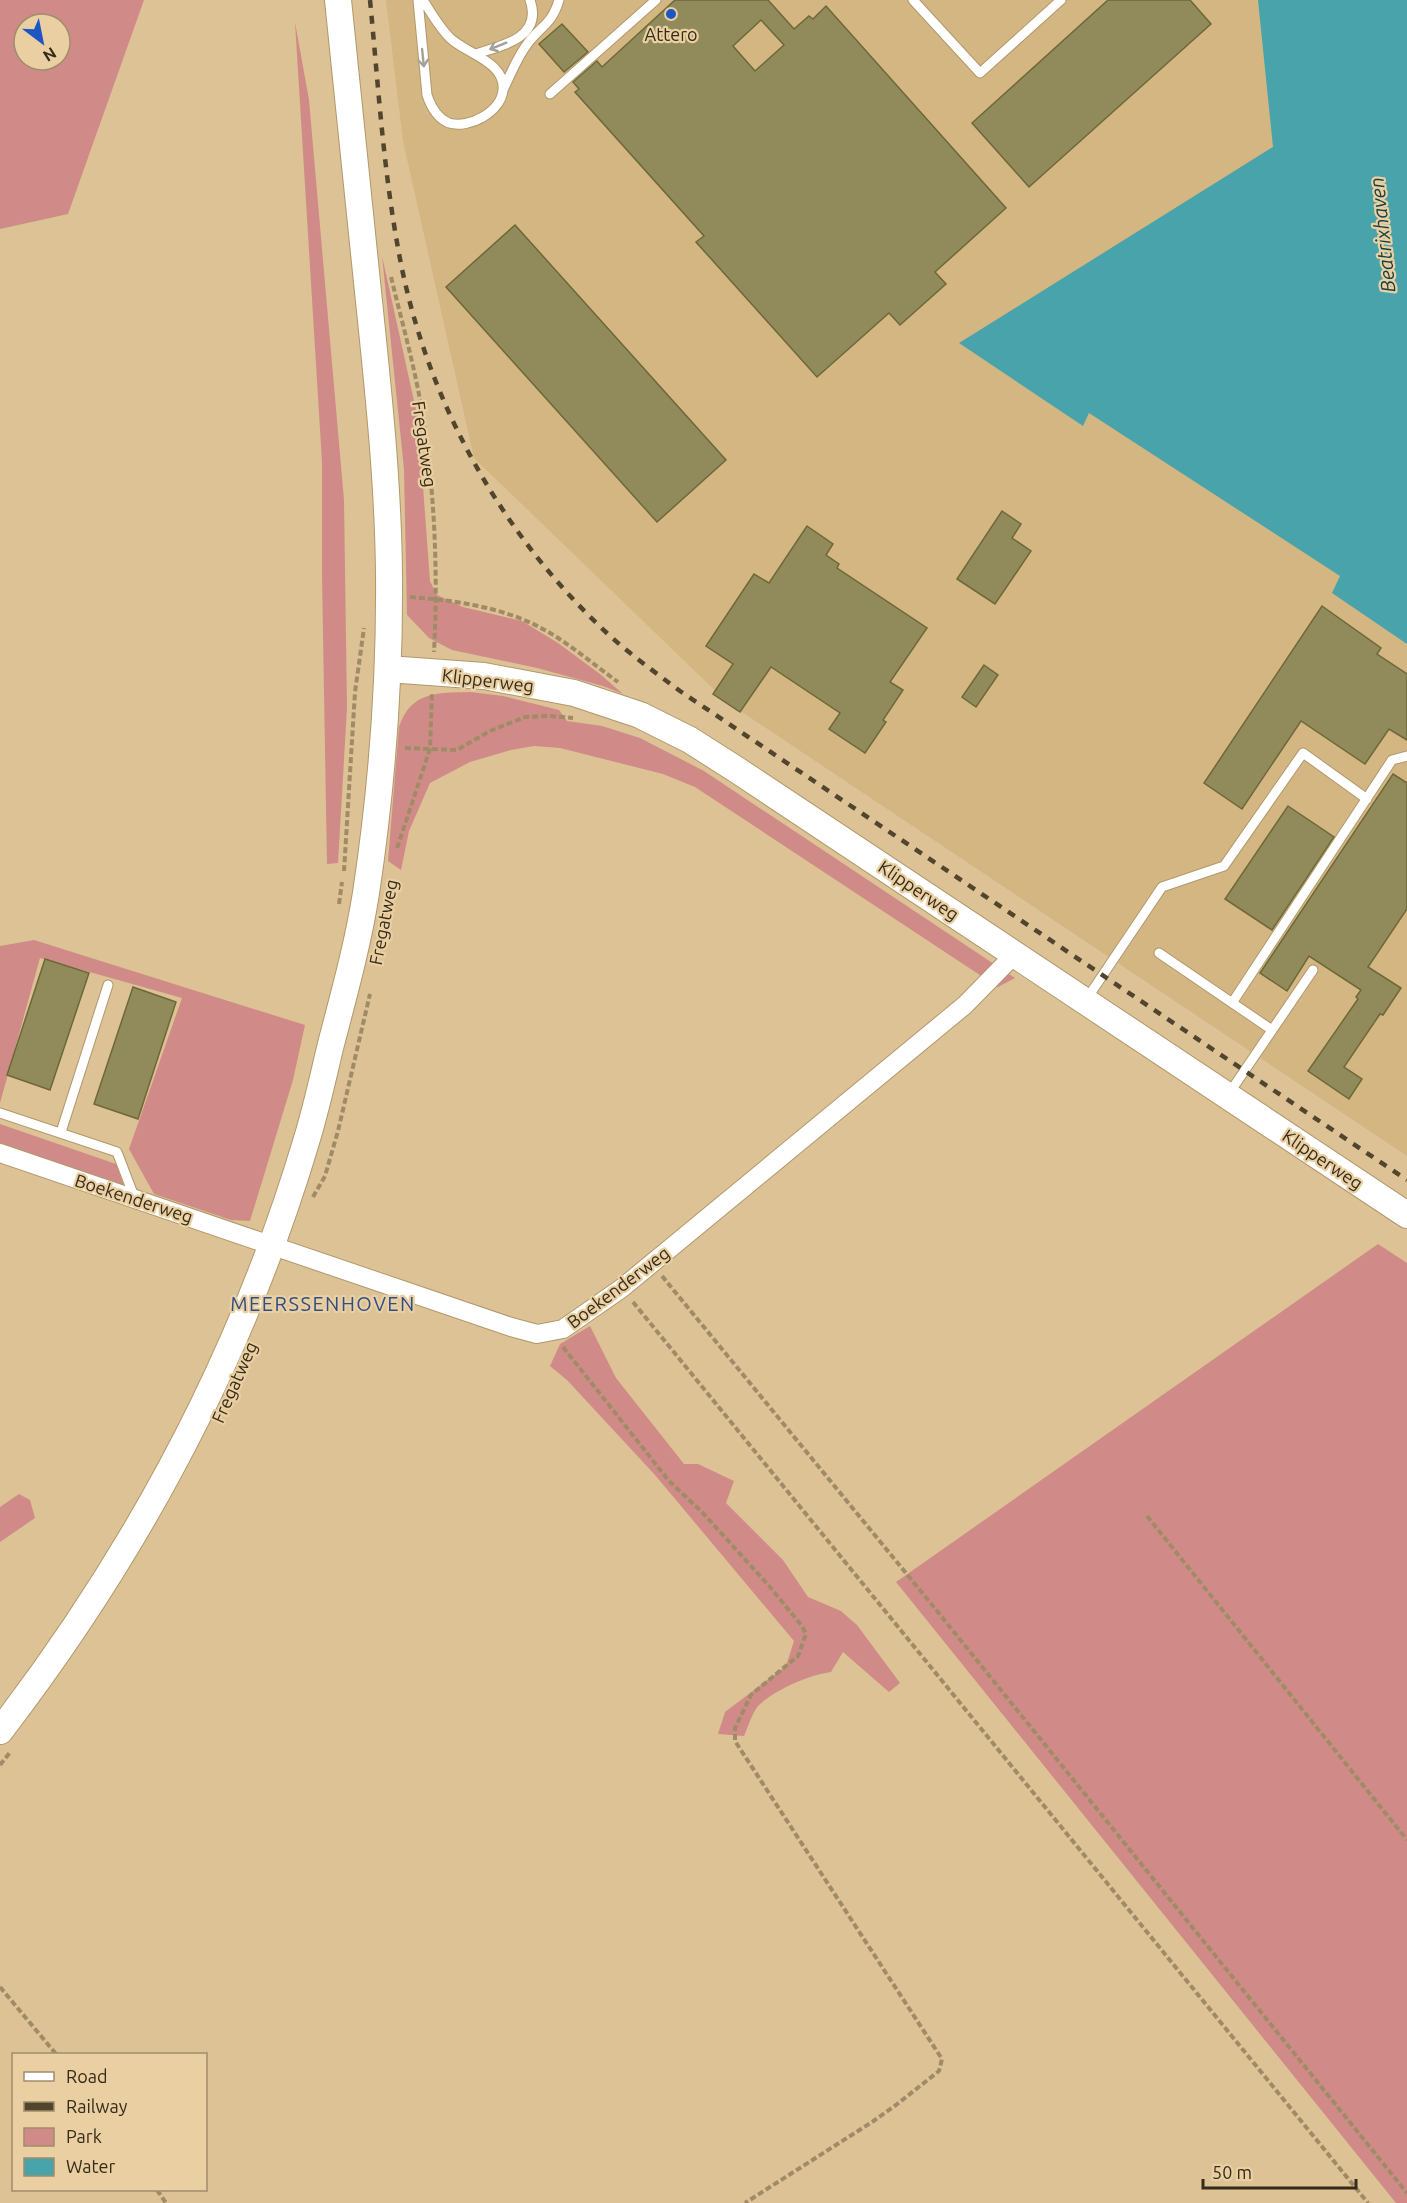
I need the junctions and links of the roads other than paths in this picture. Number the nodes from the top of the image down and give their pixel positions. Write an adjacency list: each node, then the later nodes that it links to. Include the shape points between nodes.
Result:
1 (338, 0): 12 (street, Fregatweg, via 382,426)
2 (418, 0): 10 (lane, one-way to 10, via 427,95 436,113 449,123 474,121 491,110)
3 (423, 0): 9 (lane, via 448,37)
4 (530, 0): 9 (lane, one-way to 9, via 532,22 527,31)
5 (559, 0): 10 (lane, via 552,19 518,58)
6 (656, 0): 11 (lane)
7 (913, 0): 8 (lane, via 980,73)
8 (1060, 0)
9 (475, 54): 10 (lane, via 496,70)
10 (503, 90)
11 (550, 94)
12 (388, 669): 16 (street, Klipperweg, via 484,676 574,693 640,715 690,740); 28 (street, Fregatweg, via 384,748 365,896 307,1140)
13 (1407, 756): 14 (lane, via 1392,760)
14 (1367, 799): 19 (lane, via 1303,753 1224,866 1162,887); 20 (lane)
15 (1159, 953): 20 (lane)
16 (1015, 954): 19 (street, Klipperweg); 28 (street, Boekenderweg, via 965,1005 622,1288 571,1325 537,1334 511,1327)
17 (1313, 970): 21 (lane)
18 (108, 985): 24 (lane)
19 (1086, 1000): 22 (street, Klipperweg)
20 (1232, 1003): 21 (lane)
21 (1272, 1030): 22 (lane)
22 (1228, 1095): 27 (street, Klipperweg)
23 (0, 1113): 24 (lane)
24 (61, 1132): 26 (lane, via 117,1152)
25 (0, 1154): 26 (street, Boekenderweg)
26 (135, 1199): 28 (street, Boekenderweg)
27 (1407, 1215)
28 (272, 1244): 29 (street, Fregatweg, via 217,1376 149,1510)
29 (6, 1740)

